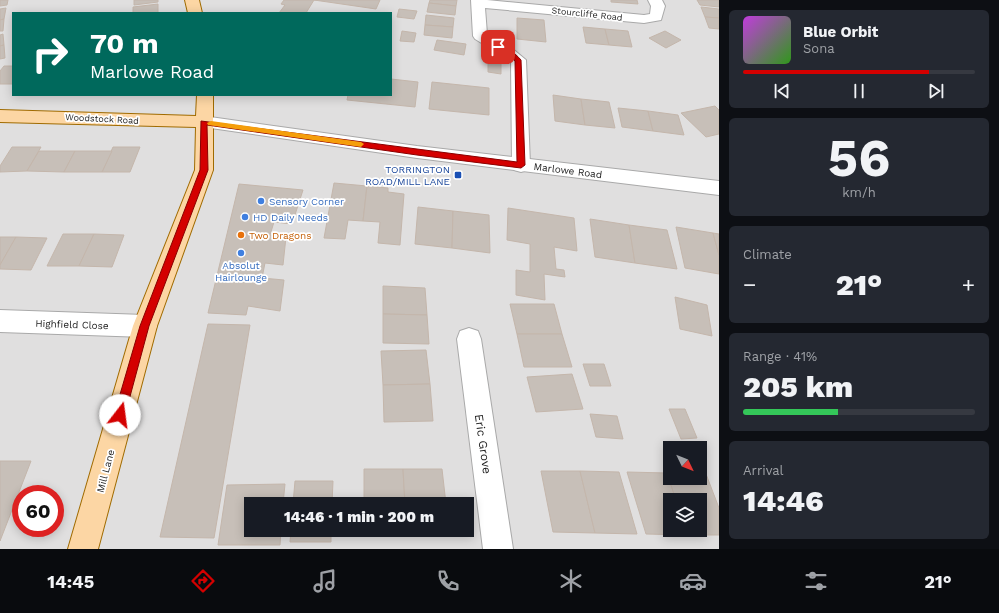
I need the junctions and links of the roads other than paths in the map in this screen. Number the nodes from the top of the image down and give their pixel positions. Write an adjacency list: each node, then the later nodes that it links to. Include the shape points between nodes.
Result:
1 (192, 0): 4 (main road)
2 (656, 0): 3 (street, Stourcliffe Road, via 656,17 644,19)
3 (478, 1): 8 (street, via 480,36 518,60)
4 (195, 12)
5 (205, 96): 7 (main road, Mill Lane)
6 (0, 116): 7 (main road, Woodstock Road)
7 (204, 122): 8 (street, Marlowe Road); 11 (main road, Mill Lane, via 204,170)
8 (521, 165): 9 (street, Marlowe Road)
9 (719, 188)
10 (0, 321): 11 (street, Highfield Close)
11 (144, 326): 13 (main road, Mill Lane)
12 (469, 339): 14 (street, Eric Grove)
13 (83, 549)
14 (498, 549)

